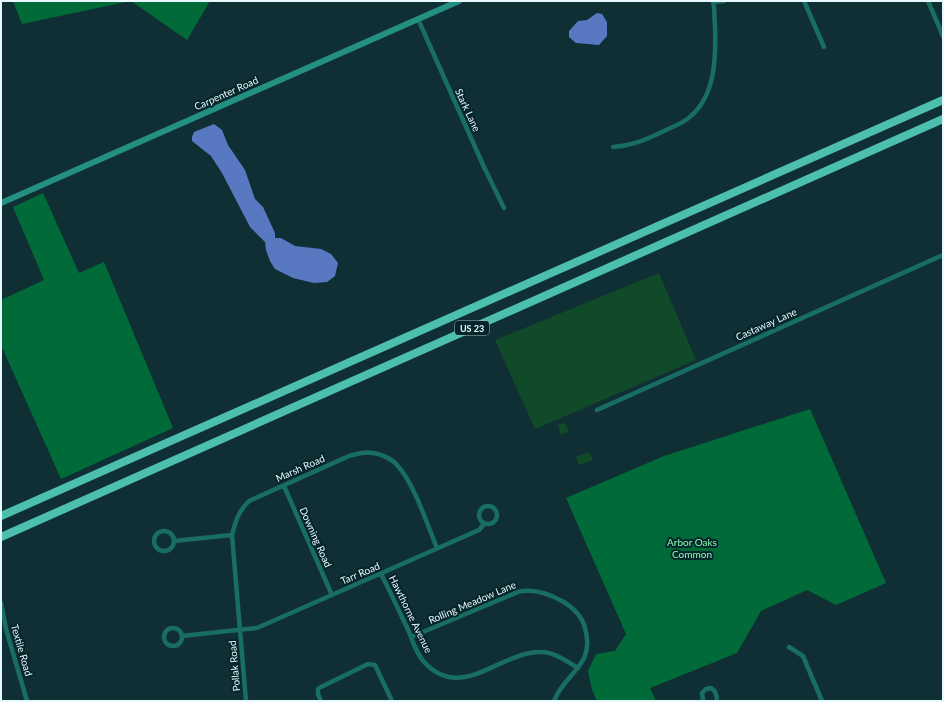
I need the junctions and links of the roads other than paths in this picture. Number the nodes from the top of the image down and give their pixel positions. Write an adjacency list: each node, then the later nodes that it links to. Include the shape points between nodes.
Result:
1 (459, 1): 6 (main road, Carpenter Road)
2 (724, 1): 5 (street)
3 (804, 1): 8 (street)
4 (928, 1): 7 (street)
5 (713, 2): 11 (street, via 714,69 710,88 699,108 690,118 651,137 632,145)
6 (418, 19): 12 (main road, Carpenter Road); 13 (street, Stark Lane)
7 (943, 36)
8 (824, 47)
9 (943, 100): 17 (highway, US 23)
10 (943, 119): 20 (highway, US 23)
11 (613, 147)
12 (1, 203)
13 (504, 208)
14 (943, 255): 15 (street, Castaway Lane)
15 (597, 410)
16 (284, 486): 19 (street, Marsh Road, via 249,501 236,518); 22 (street, Marsh Road, via 359,453 373,452 385,456 396,464 407,478); 24 (street, Downing Road)
17 (1, 516)
18 (484, 524): 18 (street, via 479,517 480,511 490,506 498,516 490,525); 22 (street, Tarr Road, via 479,530)
19 (232, 535): 21 (street); 26 (street, Marsh Road)
20 (1, 537)
21 (174, 541): 21 (street, via 169,549 162,550 155,544 155,538 161,531 167,531)
22 (437, 548): 23 (street, Tarr Road)
23 (381, 574): 24 (street, Tarr Road); 28 (street, Hawthorne Avenue)
24 (332, 595): 26 (street, Tarr Road, via 257,628)
25 (1, 603): 31 (street, Textile Road)
26 (240, 630): 27 (street, Tarr Road); 32 (street, Pollak Road)
27 (182, 636)
28 (411, 637): 30 (street, Hawthorne Avenue, via 419,655 431,669 455,679 471,677 524,654 539,652 552,654); 30 (street, Rolling Meadow Lane, via 518,592 532,590 553,596 573,608 583,620 588,648)
29 (789, 647): 38 (street, via 803,656)
30 (578, 668): 35 (street, Rolling Meadow Lane)
31 (27, 701)
32 (246, 701)
33 (321, 701): 34 (street, via 318,689 368,664 375,665)
34 (392, 701)
35 (554, 701)
36 (703, 701): 37 (street, via 702,693 711,688 715,690)
37 (717, 701)
38 (822, 701)

